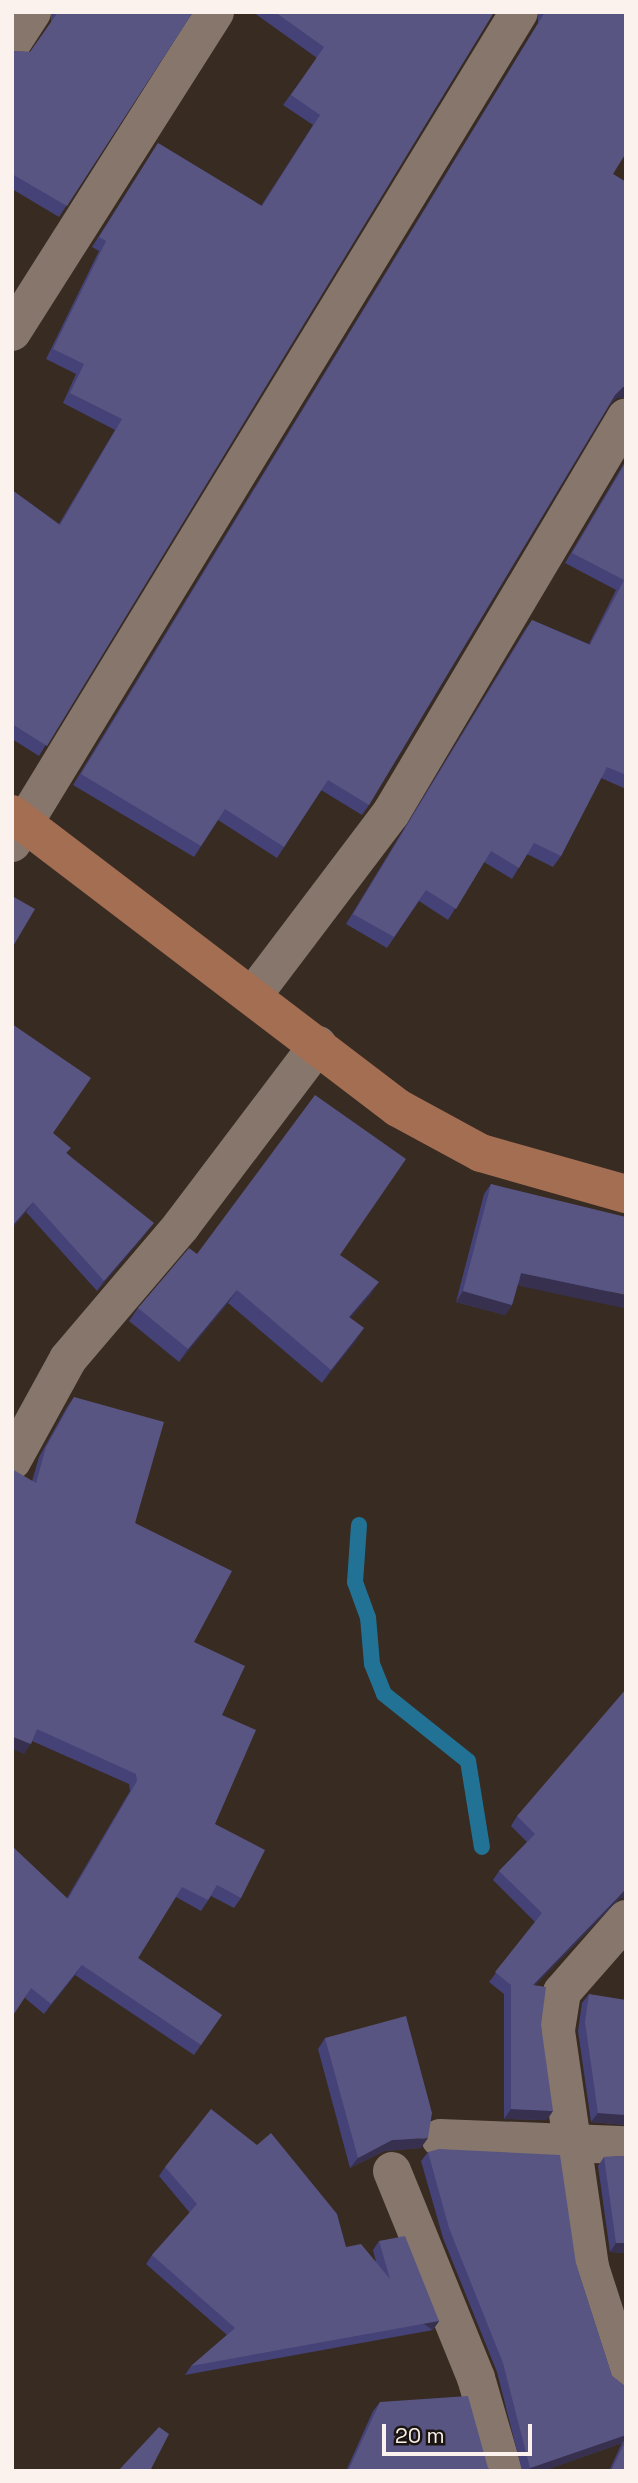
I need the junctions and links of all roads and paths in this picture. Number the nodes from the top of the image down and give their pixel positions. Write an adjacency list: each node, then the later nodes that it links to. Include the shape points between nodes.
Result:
1 (32, 12): 4 (street)
2 (215, 12): 5 (street)
3 (519, 12): 7 (street)
4 (12, 43)
5 (12, 332)
6 (626, 417): 8 (street, via 391,813)
7 (17, 827): 8 (main road)
8 (254, 994): 9 (main road)
9 (318, 1045): 10 (main road, via 398,1108 481,1153); 11 (street, via 181,1226 68,1359)
10 (626, 1194)
11 (12, 1461)
12 (626, 1919): 14 (street, via 572,1979 556,2011)
13 (440, 2138): 14 (street)
14 (571, 2140): 15 (street); 17 (street, via 590,2267)
15 (626, 2145)
16 (392, 2171): 18 (street, via 476,2378)
17 (625, 2368)
18 (503, 2471)

